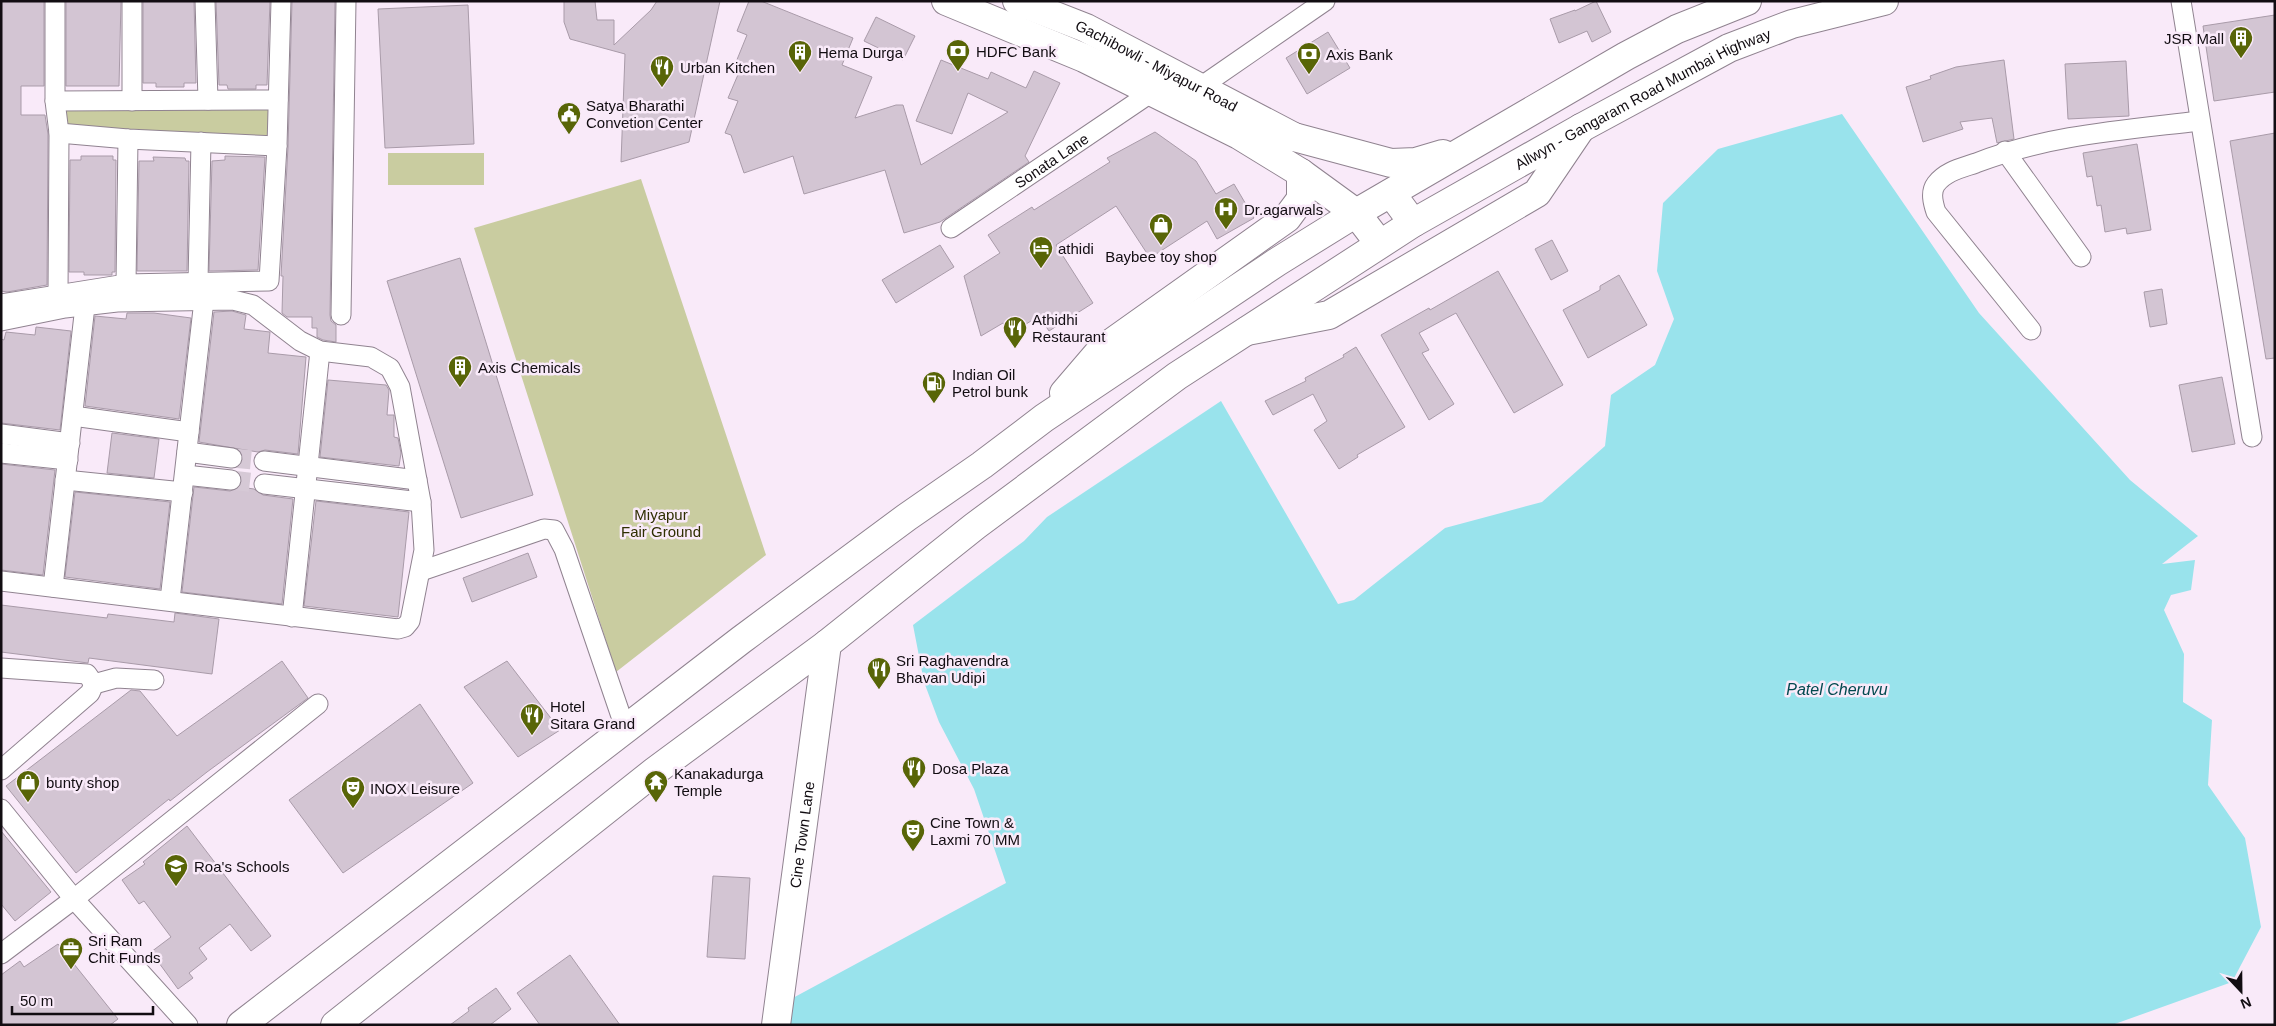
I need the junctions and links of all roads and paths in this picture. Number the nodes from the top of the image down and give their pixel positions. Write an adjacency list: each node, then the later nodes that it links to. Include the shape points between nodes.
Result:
1 (55, 1): 16 (street)
2 (132, 1): 17 (street)
3 (205, 1): 14 (street)
4 (281, 1): 15 (street)
5 (346, 1): 39 (street)
6 (946, 1): 13 (main road, via 1084,58)
7 (1017, 1): 12 (main road, Gachibowli - Miyapur Road, via 1086,28)
8 (1324, 1): 12 (street)
9 (1747, 1): 24 (main road, via 1677,28)
10 (1884, 1): 19 (main road, Allwyn - Gangaram Road Mumbai Highway, via 1792,24 1729,48)
11 (2181, 1): 18 (street)
12 (1199, 88): 24 (main road, Gachibowli - Miyapur Road, via 1294,137 1392,163 1416,162)
13 (1152, 92): 26 (main road, via 1239,135); 30 (street, Sonata Lane)
14 (208, 100): 15 (street); 17 (street)
15 (278, 100): 23 (street)
16 (55, 101): 17 (street); 20 (street)
17 (132, 101)
18 (2199, 121): 25 (street, via 2060,138); 48 (street)
19 (1581, 128): 29 (main road, Allwyn - Gangaram Road Mumbai Highway); 42 (main road, via 1537,193 1329,315)
20 (59, 133): 21 (street); 35 (street)
21 (128, 139): 22 (street); 34 (street)
22 (201, 142): 23 (street); 33 (street)
23 (277, 146): 33 (street, via 269,281)
24 (1470, 147): 27 (main road)
25 (2006, 151): 32 (street); 41 (street, via 1946,174 1935,185 1932,201 1936,212)
26 (1301, 173): 28 (main road); 45 (main road, via 1302,199 1287,218 1100,351)
27 (1391, 193): 28 (main road); 29 (main road)
28 (1356, 213): 31 (main road); 45 (main road)
29 (1413, 223): 31 (main road, Allwyn - Gangaram Road Mumbai Highway)
30 (952, 228)
31 (1380, 243): 42 (main road, Allwyn - Gangaram Road Mumbai Highway)
32 (2081, 258)
33 (198, 281): 34 (street)
34 (126, 284): 35 (street)
35 (58, 294): 37 (street)
36 (204, 300): 38 (street); 43 (street, via 233,300 253,305); 46 (street)
37 (1, 304)
38 (85, 306): 40 (street); 44 (street)
39 (341, 315)
40 (1, 321)
41 (2031, 330)
42 (1247, 331): 67 (main road, Allwyn - Gangaram Road Mumbai Highway, via 1177,376 975,526)
43 (320, 352): 54 (street); 57 (street, via 371,357 390,368 400,387)
44 (72, 416): 46 (street); 49 (street)
45 (1044, 418): 72 (main road)
46 (189, 432): 50 (street)
47 (1, 434): 49 (street)
48 (2252, 437)
49 (69, 451): 51 (street); 55 (street)
50 (187, 452): 52 (street); 58 (street)
51 (1, 453)
52 (232, 458)
53 (264, 461): 54 (street)
54 (308, 466): 57 (street); 60 (street)
55 (65, 480): 58 (street); 64 (street)
56 (231, 480): 58 (street)
57 (417, 480): 61 (street)
58 (184, 484): 65 (street)
59 (264, 484): 60 (street)
60 (305, 489): 61 (street); 66 (street)
61 (421, 502): 62 (street, via 424,550)
62 (421, 571): 66 (street, via 410,621 405,627 398,629); 72 (street, via 544,529 554,530 560,539)
63 (1, 581): 64 (street)
64 (53, 587): 65 (street)
65 (170, 600): 66 (street)
66 (292, 617)
67 (827, 644): 79 (main road, Allwyn - Gangaram Road Mumbai Highway, via 655,771); 80 (main road, Cine Town Lane)
68 (1, 668): 70 (street, via 87,674)
69 (154, 680): 70 (street, via 116,678)
70 (94, 684): 73 (street, via 90,693)
71 (318, 704): 75 (street)
72 (625, 728): 78 (main road)
73 (1, 770)
74 (1, 809): 75 (street)
75 (74, 899): 76 (street); 77 (street)
76 (1, 954)
77 (188, 1025)
78 (241, 1025)
79 (335, 1025)
80 (776, 1025)

